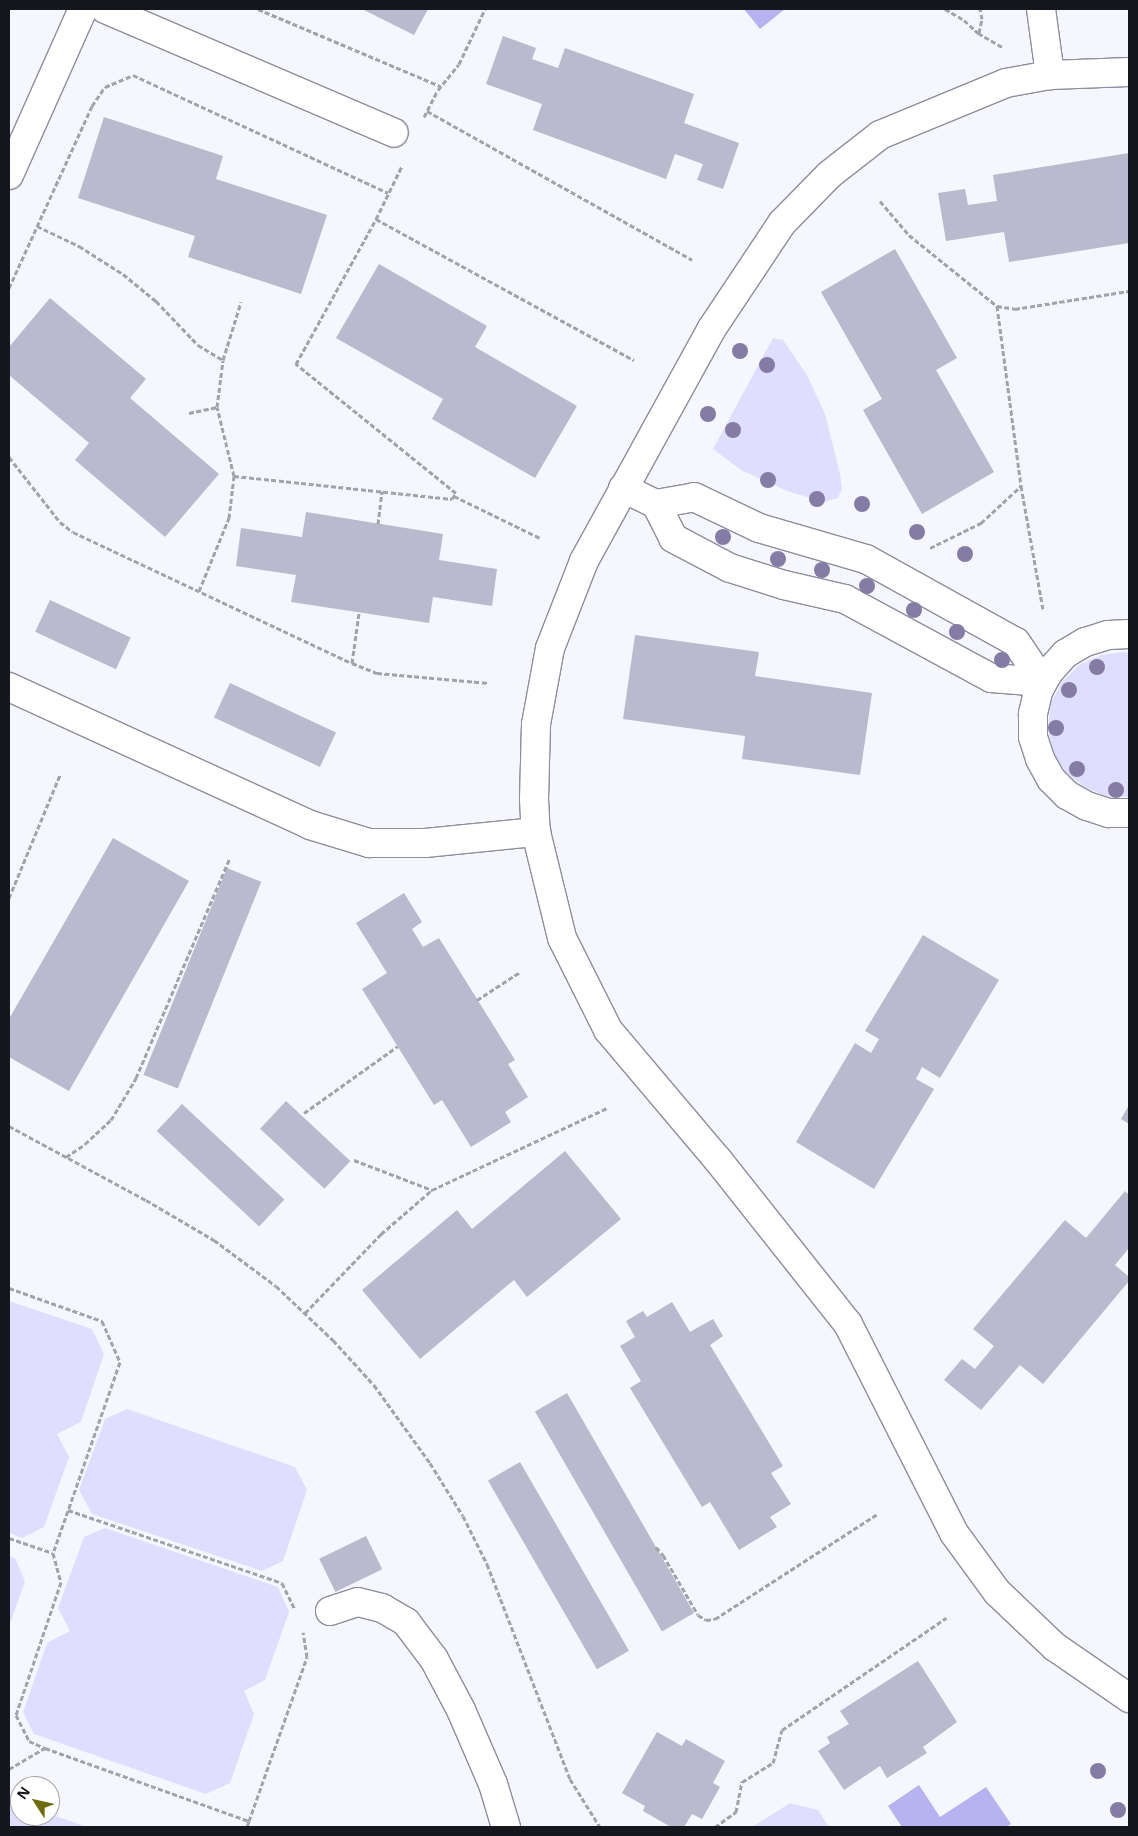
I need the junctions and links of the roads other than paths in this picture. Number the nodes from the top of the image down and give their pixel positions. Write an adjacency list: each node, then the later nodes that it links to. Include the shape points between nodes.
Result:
1 (83, 9): 7 (lane)
2 (105, 9): 6 (lane)
3 (1041, 9): 5 (lane)
4 (1129, 72): 5 (lane)
5 (1050, 75): 8 (lane, via 1006,84 880,135 829,175 782,223 710,330)
6 (394, 133)
7 (9, 176)
8 (623, 488): 9 (lane); 14 (lane, via 584,561 550,648 536,724)
9 (656, 504): 11 (lane, via 672,538 730,568 784,586 845,599 991,678); 11 (lane, via 694,497 759,528 866,560 1016,642)
10 (1129, 634): 11 (lane, via 1108,635 1086,642 1065,654)
11 (1043, 682): 13 (lane, via 1033,714 1034,737 1040,759 1051,779 1067,795 1087,806 1109,812)
12 (9, 687): 14 (lane, via 310,825 369,843 426,843)
13 (1129, 812)
14 (536, 832): 16 (lane, via 562,938 608,1030 718,1160 848,1324 954,1533 997,1592 1054,1647)
15 (330, 1611): 17 (lane, via 358,1602 382,1608 406,1622 434,1659 461,1710 493,1784)
16 (1129, 1698)
17 (506, 1827)

